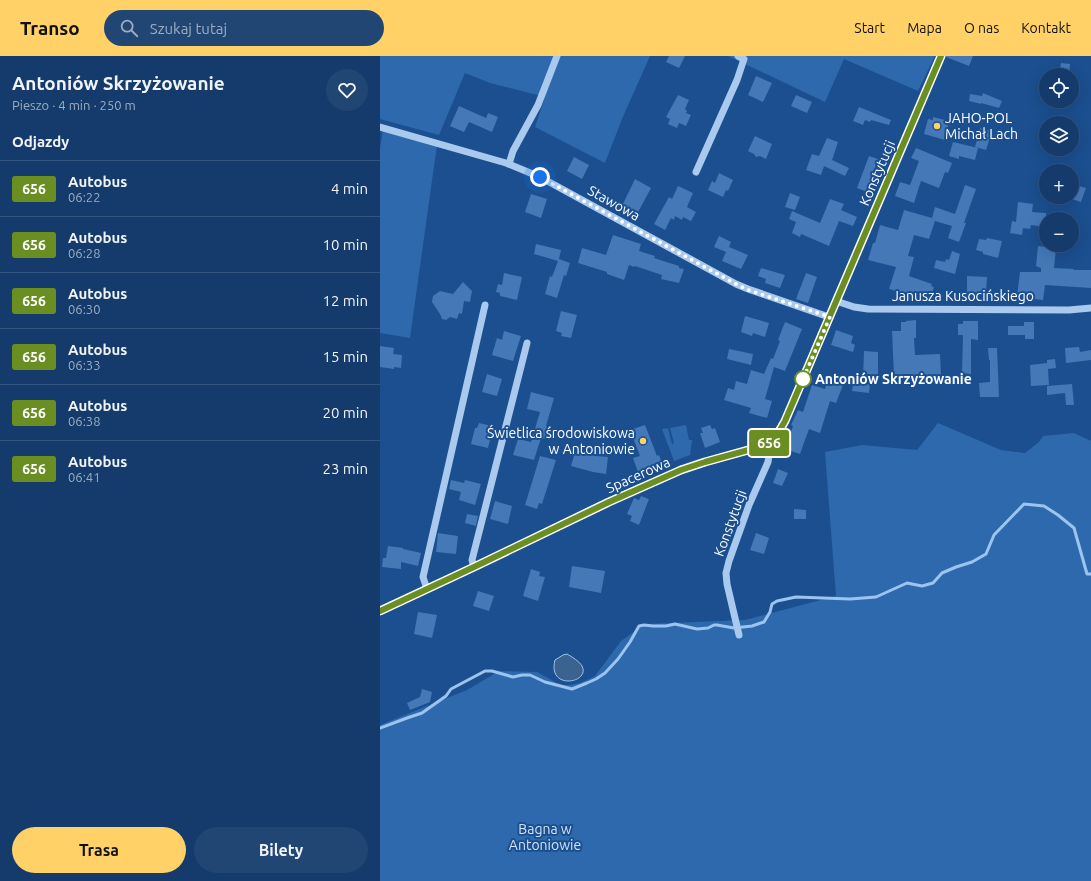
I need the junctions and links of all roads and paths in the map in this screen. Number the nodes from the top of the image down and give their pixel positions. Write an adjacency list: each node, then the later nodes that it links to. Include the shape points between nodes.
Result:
1 (558, 56): 5 (street, via 538,105)
2 (738, 56): 6 (street, via 744,59 737,80)
3 (941, 56): 7 (street, Konstytucji)
4 (380, 127): 5 (street, Stawowa)
5 (509, 164): 10 (street, Stawowa, via 540,177 748,290)
6 (696, 172)
7 (836, 301): 9 (street, Janusza Kusocińskiego, via 854,307 868,308); 10 (street)
8 (485, 305): 14 (street, via 423,577)
9 (1091, 308)
10 (830, 317): 12 (street, via 783,426)
11 (526, 343): 13 (street, via 472,560)
12 (766, 445): 13 (street, Spacerowa, via 681,470); 16 (street, Konstytucji, via 768,462 749,505 726,573)
13 (474, 567): 14 (street, Spacerowa)
14 (427, 589): 15 (street, Spacerowa)
15 (380, 611)
16 (739, 635)

